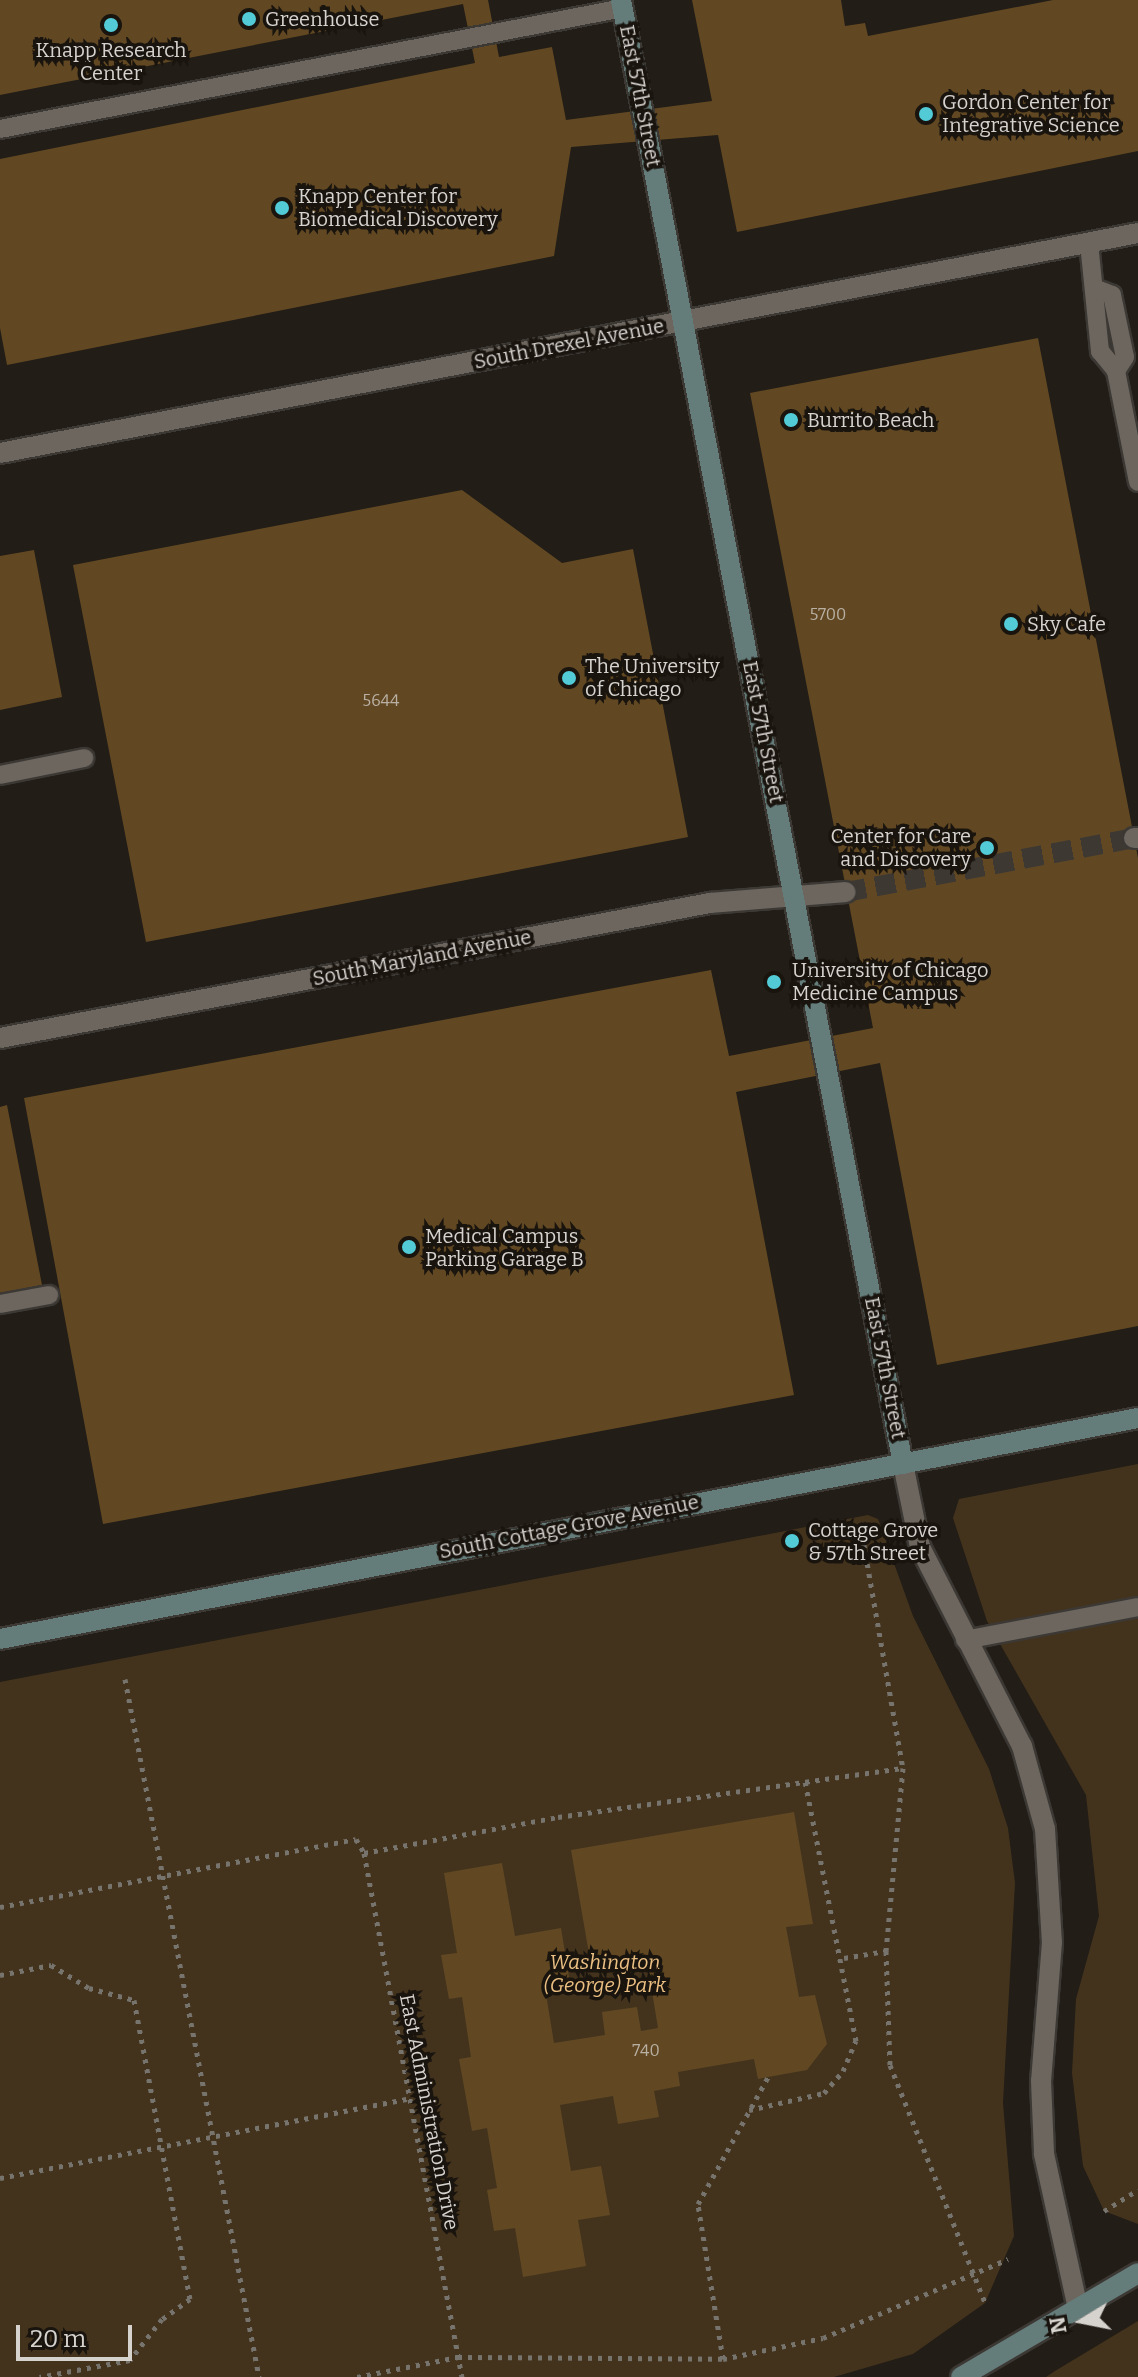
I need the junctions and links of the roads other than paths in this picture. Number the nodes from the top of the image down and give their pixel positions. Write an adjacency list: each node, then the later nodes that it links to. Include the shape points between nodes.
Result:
1 (622, 4): 2 (lane); 5 (street, East 57th Street)
2 (0, 129)
3 (1138, 233): 4 (street, South Drexel Avenue)
4 (1089, 243): 5 (street, South Drexel Avenue); 7 (lane, via 1099,290 1112,295 1125,357 1116,371)
5 (683, 322): 6 (street, South Drexel Avenue); 11 (street, East 57th Street)
6 (0, 453)
7 (1138, 482)
8 (84, 758): 9 (lane)
9 (0, 775)
10 (846, 892): 11 (street, South Maryland Avenue)
11 (794, 896): 12 (street, South Maryland Avenue, via 710,903); 16 (street, East 57th Street)
12 (0, 1038)
13 (49, 1295): 14 (lane)
14 (0, 1304)
15 (1138, 1418): 16 (street, South Cottage Grove Avenue)
16 (903, 1464): 18 (street, South Cottage Grove Avenue); 19 (street, via 920,1547)
17 (1138, 1607): 19 (lane)
18 (0, 1639)
19 (965, 1640): 21 (street, via 1022,1746 1045,1829 1052,1942 1041,2081 1044,2154)
20 (1138, 2273): 21 (street)
21 (1077, 2304): 22 (street)
22 (961, 2377)

